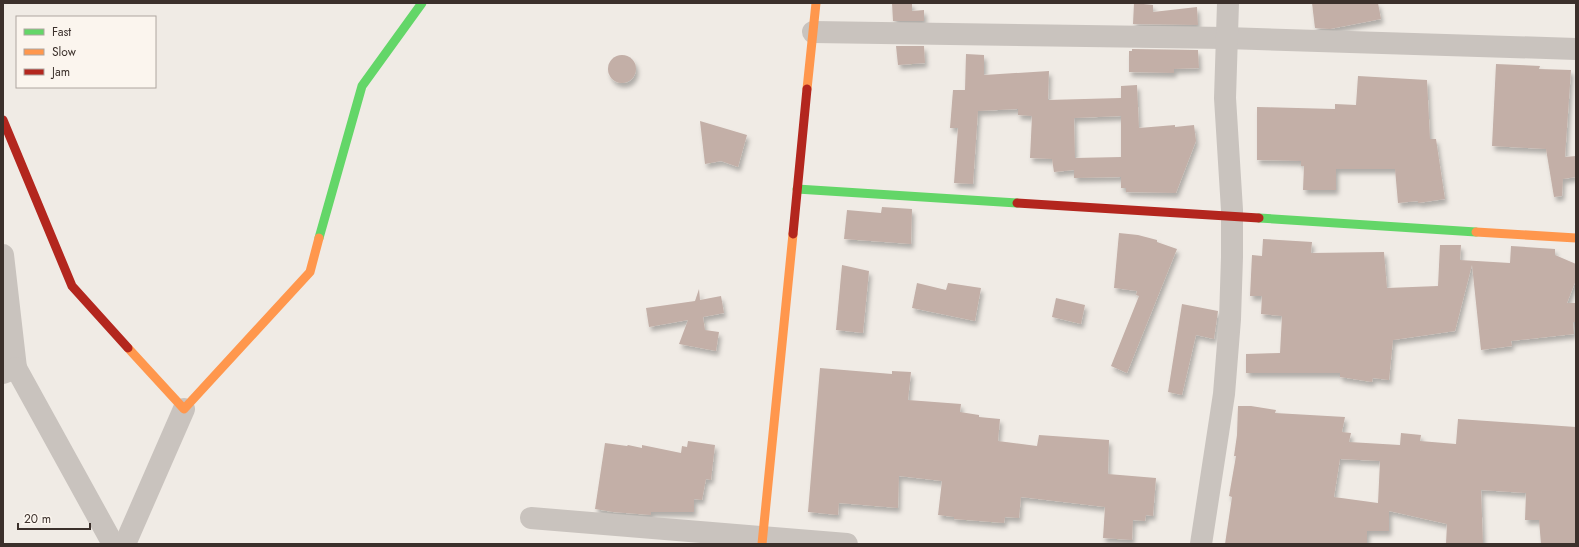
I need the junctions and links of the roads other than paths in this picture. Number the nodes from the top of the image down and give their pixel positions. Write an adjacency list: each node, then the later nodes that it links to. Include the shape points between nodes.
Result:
1 (422, 3): 12 (street, via 362,86 310,272)
2 (816, 3): 4 (street)
3 (1228, 3): 5 (street)
4 (813, 32): 5 (street); 8 (street)
5 (1226, 38): 6 (street); 18 (street, via 1225,98 1232,210 1230,311 1224,394)
6 (1576, 49)
7 (3, 120): 12 (street, via 72,286)
8 (798, 190): 9 (street); 16 (street)
9 (1576, 238)
10 (3, 255): 11 (street)
11 (10, 371): 14 (street)
12 (184, 409): 15 (street)
13 (531, 518): 17 (street)
14 (113, 544)
15 (125, 544)
16 (762, 544)
17 (847, 544)
18 (1201, 544)

